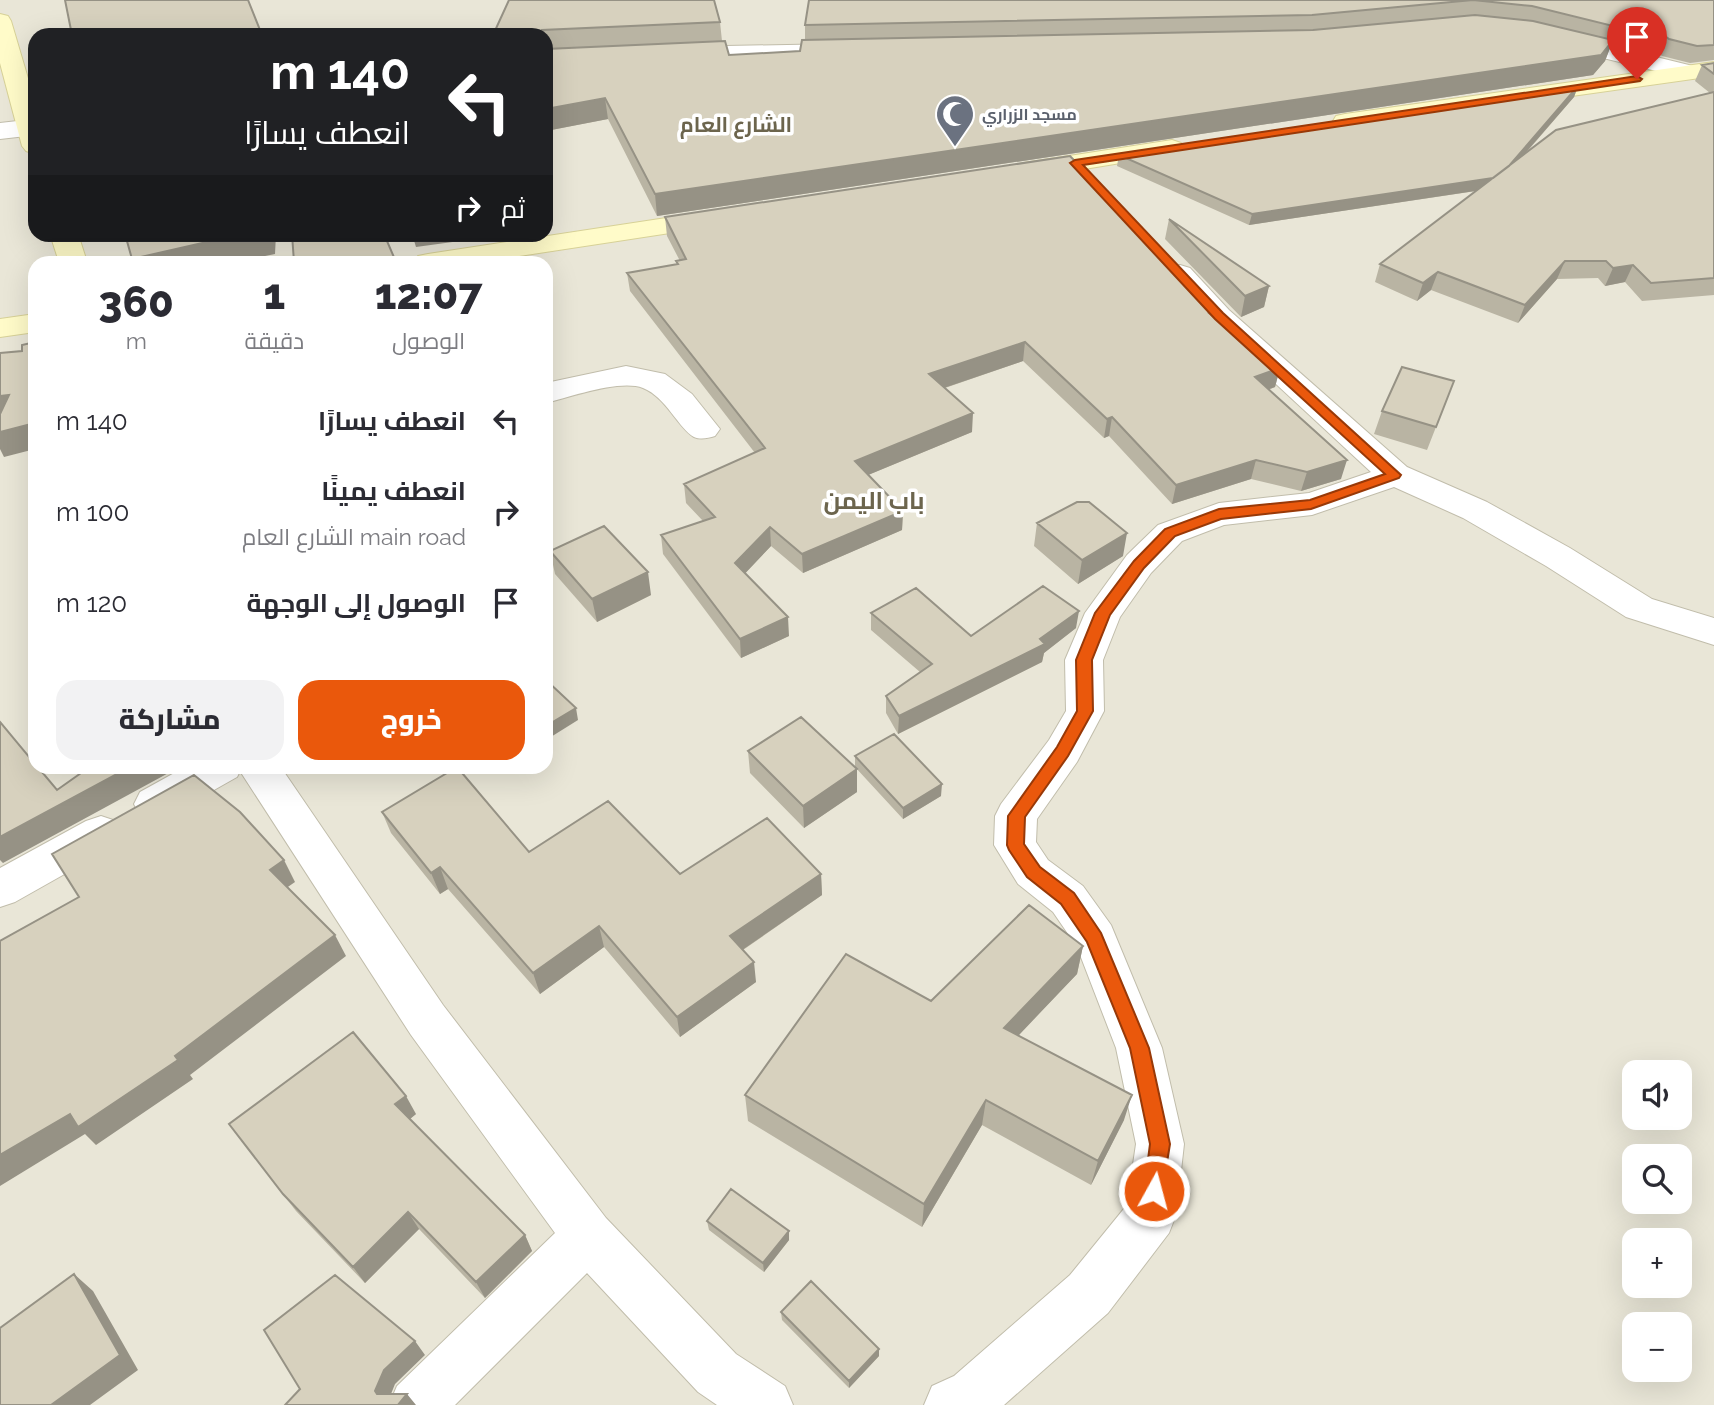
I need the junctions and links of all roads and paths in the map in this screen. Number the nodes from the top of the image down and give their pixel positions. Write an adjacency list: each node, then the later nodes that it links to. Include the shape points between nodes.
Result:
1 (0, 21): 6 (main road)
2 (1538, 35): 5 (street)
3 (867, 50): 4 (street)
4 (649, 55)
5 (1701, 70): 7 (main road)
6 (28, 117)
7 (1319, 125)
8 (0, 131): 9 (street)
9 (28, 134)
10 (1197, 144): 11 (main road)
11 (1075, 163): 12 (main road); 13 (street)
12 (1007, 174)
13 (1104, 194)
14 (745, 214): 16 (main road)
15 (1161, 255): 21 (street, via 1219,316)
16 (468, 256)
17 (28, 324): 18 (main road)
18 (0, 328)
19 (553, 391): 20 (street, via 626,375 645,379 681,401)
20 (704, 429)
21 (1395, 475): 22 (street, via 1475,510 1639,608); 29 (street, via 1311,504 1219,514 1170,533 1139,564 1103,613 1084,660 1085,711 1063,751 1016,816 1015,845 1033,872 1068,899 1095,938 1139,1048 1160,1144 1151,1215 1089,1294 972,1397)
22 (1714, 632)
23 (208, 774): 25 (street)
24 (263, 774): 26 (street, via 427,1020)
25 (0, 889)
26 (588, 1236): 27 (street); 28 (street, via 716,1373)
27 (416, 1405)
28 (766, 1405)
29 (951, 1405)

